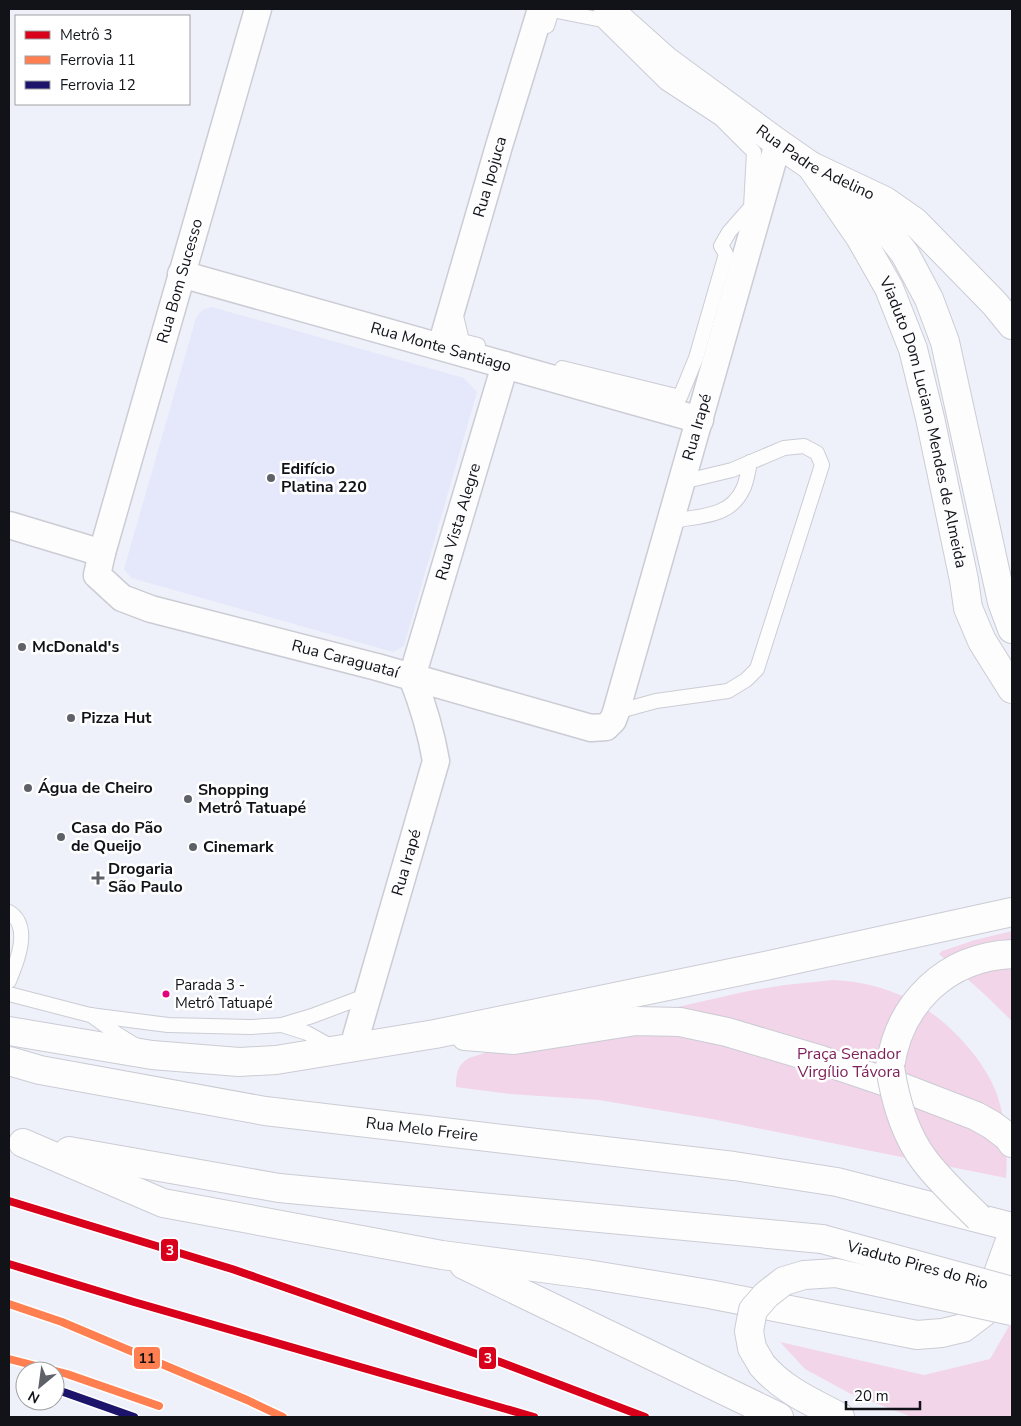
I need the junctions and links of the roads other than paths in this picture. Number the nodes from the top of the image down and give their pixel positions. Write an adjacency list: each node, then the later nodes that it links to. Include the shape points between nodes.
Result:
1 (258, 9): 8 (street, Rua Bom Sucesso)
2 (541, 9): 7 (street, Rua Ipojuca)
3 (608, 9): 4 (main road, Rua Padre Adelino, via 664,60)
4 (778, 143): 5 (main road, Rua Padre Adelino); 13 (street, Rua Irapé)
5 (811, 166): 6 (main road, Rua Padre Adelino); 21 (main road, Viaduto Dom Luciano Mendes de Almeida, via 860,237 889,288 913,349 968,608 982,641)
6 (853, 187): 10 (main road, Rua Padre Adelino, via 886,201 915,222); 19 (main road, Viaduto Dom Luciano Mendes de Almeida, via 904,254 929,299 945,342 1002,602)
7 (474, 234): 9 (street, Rua Ipojuca); 12 (lane, via 498,175 552,10 602,20 666,83 721,119 754,152 751,207 721,246 726,254 696,358 680,398)
8 (181, 274): 11 (street, Rua Monte Santiago); 18 (street, Rua Bom Sucesso)
9 (453, 304): 11 (street, Rua Ipojuca); 12 (lane, via 462,341)
10 (1012, 325)
11 (441, 346): 12 (street, Rua Monte Santiago)
12 (528, 367): 13 (street, Rua Monte Santiago); 20 (street, Rua Vista Alegre)
13 (700, 420): 15 (street, Rua Irapé)
14 (750, 462): 15 (lane, via 732,470); 16 (lane, via 744,488 735,504 723,512); 22 (lane, via 784,448 804,446 817,453 822,465 757,670 728,691 656,701)
15 (682, 482): 16 (street, Rua Irapé)
16 (671, 520): 22 (street, Rua Irapé)
17 (9, 525): 18 (street)
18 (102, 553): 20 (street, Rua Caraguataí, via 97,575 122,598 151,609)
19 (1012, 629)
20 (412, 677): 22 (street, Rua Caraguataí, via 591,728 606,727); 28 (street, Rua Irapé, via 431,733 436,761)
21 (1012, 689)
22 (616, 712)
23 (9, 912): 26 (lane, via 21,931 18,961)
24 (1012, 912): 32 (main road)
25 (1012, 954): 38 (main road, bridge, via 998,954 969,963 945,975 926,990 905,1018 893,1047 890,1067 892,1086 906,1128 924,1160)
26 (9, 981)
27 (9, 994): 29 (lane)
28 (368, 995): 30 (lane); 33 (street, Rua Irapé)
29 (90, 1015): 30 (lane, via 168,1025); 34 (lane)
30 (282, 1025): 33 (lane)
31 (9, 1031): 34 (main road)
32 (435, 1034): 33 (main road); 37 (main road, via 514,1040 636,1021 680,1022 727,1032 901,1087 976,1116 1008,1137)
33 (344, 1048): 34 (main road, via 276,1060 239,1062)
34 (152, 1055)
35 (9, 1061): 38 (main road, Rua Melo Freire, via 40,1070 266,1111 714,1163 837,1182)
36 (16, 1141): 41 (main road, via 164,1203); 42 (main road, Viaduto Pires do Rio, bridge, via 279,1188 822,1239)
37 (1012, 1144)
38 (979, 1218): 39 (main road)
39 (1012, 1227)
40 (1012, 1235): 41 (main road, via 984,1312 963,1328 917,1335 709,1294)
41 (442, 1255): 44 (main road)
42 (1012, 1291)
43 (1012, 1311): 45 (main road, bridge, via 836,1273 804,1275 784,1281 753,1310 749,1331 752,1348 762,1365 789,1390)
44 (779, 1417)
45 (840, 1417)

